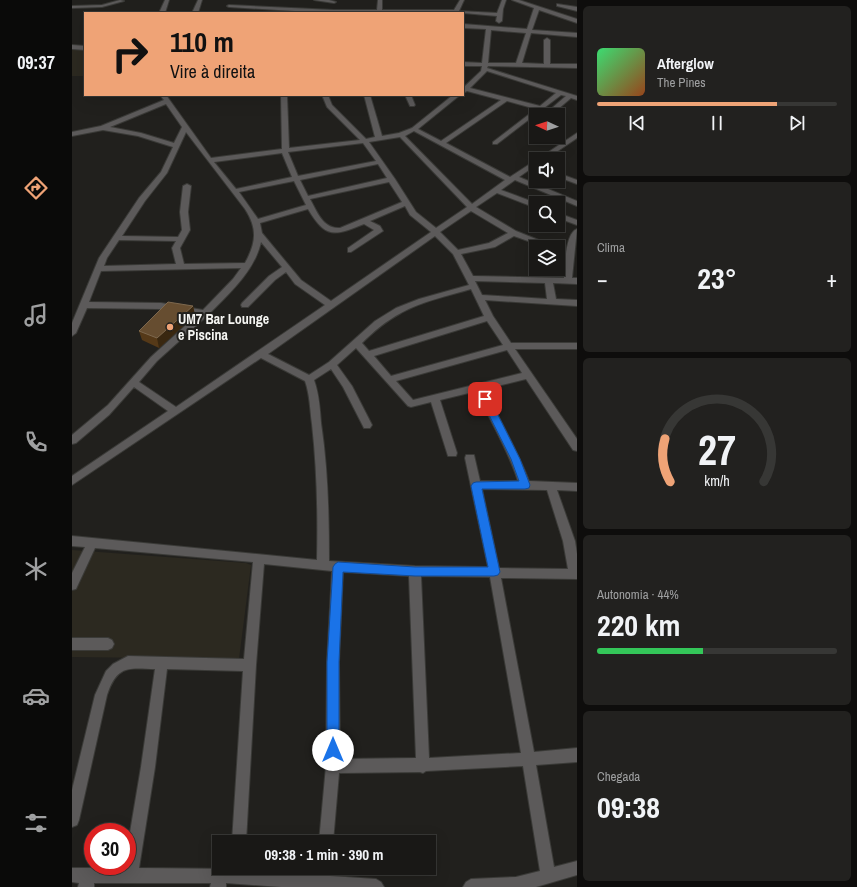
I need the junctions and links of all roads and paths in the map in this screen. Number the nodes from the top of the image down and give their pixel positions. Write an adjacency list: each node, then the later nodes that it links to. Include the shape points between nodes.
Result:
1 (167, 0): 22 (street)
2 (200, 0): 23 (street)
3 (234, 0): 15 (street)
4 (276, 0): 17 (street)
5 (316, 0): 12 (street)
6 (380, 0): 21 (street)
7 (462, 0): 28 (street)
8 (504, 0): 31 (street)
9 (514, 0): 16 (street)
10 (564, 0): 13 (street)
11 (122, 1): 14 (street, via 102,6)
12 (335, 1): 26 (street)
13 (559, 5): 18 (street); 29 (street)
14 (72, 6)
15 (229, 6): 19 (street); 24 (street)
16 (537, 7): 29 (street); 36 (street)
17 (273, 8): 19 (street); 20 (street)
18 (577, 9)
19 (258, 10)
20 (283, 11): 25 (street)
21 (379, 11): 27 (street); 28 (street)
22 (162, 12)
23 (195, 12)
24 (226, 12)
25 (309, 12)
26 (334, 12)
27 (356, 12)
28 (455, 12)
29 (553, 12): 32 (street)
30 (464, 13): 31 (street)
31 (499, 15): 35 (street)
32 (577, 21)
33 (464, 26): 34 (street)
34 (489, 28): 35 (street); 44 (street)
35 (498, 28): 36 (street)
36 (528, 31): 37 (street); 42 (street)
37 (577, 35)
38 (547, 40): 43 (street)
39 (72, 47): 40 (street)
40 (84, 48)
41 (464, 64): 44 (street)
42 (519, 64): 43 (street); 44 (street)
43 (547, 65): 45 (street)
44 (485, 66): 46 (street, via 482,75); 47 (street)
45 (577, 66)
46 (465, 90): 56 (street)
47 (560, 93): 53 (street); 55 (street)
48 (284, 96): 73 (street)
49 (325, 96): 69 (street, via 329,106)
50 (367, 96): 68 (street)
51 (408, 96): 58 (street)
52 (454, 96): 64 (street)
53 (574, 97): 57 (street)
54 (165, 98): 62 (street); 63 (street)
55 (553, 98): 57 (street); 59 (street)
56 (506, 99): 59 (street); 71 (street)
57 (564, 102): 60 (street)
58 (412, 105)
59 (541, 108)
60 (556, 108)
61 (529, 117): 70 (street)
62 (185, 127): 72 (street); 75 (street)
63 (103, 128): 65 (street); 72 (street, via 139,134)
64 (414, 129): 66 (street); 71 (street)
65 (72, 134)
66 (401, 135): 68 (street); 91 (street)
67 (577, 136): 74 (street)
68 (379, 139): 69 (street)
69 (365, 141): 73 (street); 76 (street)
70 (495, 143)
71 (440, 144): 80 (street)
72 (176, 146): 100 (street, via 164,173)
73 (285, 152): 75 (street); 78 (street, via 288,164)
74 (552, 152)
75 (211, 160): 84 (street)
76 (380, 162): 78 (street); 81 (street)
77 (529, 168): 80 (street)
78 (296, 177): 84 (street); 86 (street)
79 (565, 178): 82 (street)
80 (512, 179): 85 (street); 89 (street)
81 (392, 180): 86 (street); 87 (street)
82 (577, 182)
83 (187, 186): 101 (street, via 184,212 187,225)
84 (234, 190): 94 (street)
85 (496, 190): 88 (street); 91 (street)
86 (307, 198): 90 (street)
87 (407, 203): 93 (street); 97 (street, via 420,220)
88 (529, 203)
89 (577, 204)
90 (310, 206): 93 (street, via 324,227 331,230 342,230); 94 (street)
91 (472, 208): 97 (street); 98 (street)
92 (565, 218): 95 (street)
93 (366, 221): 103 (street, via 379,231)
94 (256, 222): 99 (street)
95 (577, 223)
96 (577, 231): 110 (street, via 567,252)
97 (436, 233): 104 (street); 118 (street)
98 (513, 233): 102 (street); 104 (street, via 492,245)
99 (259, 235): 105 (street); 107 (street)
100 (116, 238): 101 (street); 108 (street)
101 (180, 239): 106 (street, via 175,252)
102 (532, 240)
103 (351, 250)
104 (456, 253): 111 (street)
105 (246, 265): 106 (street); 119 (street)
106 (180, 266): 108 (street)
107 (286, 268): 117 (street); 118 (street, via 298,282)
108 (98, 269): 116 (street)
109 (548, 280): 110 (street); 111 (street); 114 (street)
110 (568, 280): 112 (street)
111 (472, 282): 113 (street); 122 (street, via 399,310 378,323)
112 (577, 282)
113 (479, 297): 114 (street); 120 (street)
114 (552, 301): 115 (street)
115 (577, 303)
116 (85, 305): 119 (street, via 149,306); 121 (street)
117 (245, 305)
118 (331, 305): 125 (street)
119 (206, 313): 131 (street, via 157,356)
120 (489, 317): 123 (street); 126 (street)
121 (72, 333)
122 (356, 342): 126 (street); 127 (street)
123 (510, 346): 124 (street); 128 (street); 130 (street)
124 (577, 346)
125 (261, 354): 129 (street); 134 (street)
126 (368, 355): 130 (street)
127 (332, 364): 129 (street); 135 (street, via 347,386)
128 (528, 375): 132 (street); 137 (street)
129 (310, 378): 149 (street, via 319,441 324,505)
130 (389, 380): 133 (street, via 411,404)
131 (133, 382): 134 (street); 136 (street, via 115,403)
132 (480, 388): 133 (street); 141 (street, via 516,459)
133 (435, 399): 138 (street)
134 (175, 411): 140 (street)
135 (367, 425)
136 (72, 440)
137 (577, 447)
138 (452, 453)
139 (470, 458): 142 (street)
140 (72, 481)
141 (525, 485): 142 (street); 143 (street)
142 (476, 486): 152 (street)
143 (550, 487): 144 (street); 153 (street)
144 (577, 487)
145 (72, 541): 146 (street)
146 (92, 543): 147 (street); 148 (street)
147 (259, 558): 149 (street); 158 (street)
148 (78, 561): 154 (street)
149 (323, 565): 150 (street)
150 (338, 567): 151 (street); 161 (street, via 333,662)
151 (415, 571): 152 (street); 162 (street)
152 (494, 572): 153 (street); 160 (street)
153 (576, 574)
154 (72, 585)
155 (72, 644): 156 (street)
156 (108, 644)
157 (162, 663): 158 (street); 163 (street, via 128,662 114,670 107,679); 169 (street)
158 (250, 665): 164 (street)
159 (577, 755): 160 (street)
160 (529, 760): 162 (street); 170 (street)
161 (333, 766): 162 (street); 165 (street)
162 (423, 766)
163 (72, 820)
164 (238, 835)
165 (327, 835)
166 (577, 868): 170 (street)
167 (231, 875): 173 (street)
168 (273, 875): 172 (street)
169 (130, 876): 171 (street); 173 (street)
170 (548, 877): 174 (street)
171 (81, 879)
172 (322, 879): 175 (street)
173 (219, 881)
174 (516, 886): 176 (street)
175 (376, 887)
176 (471, 887)

